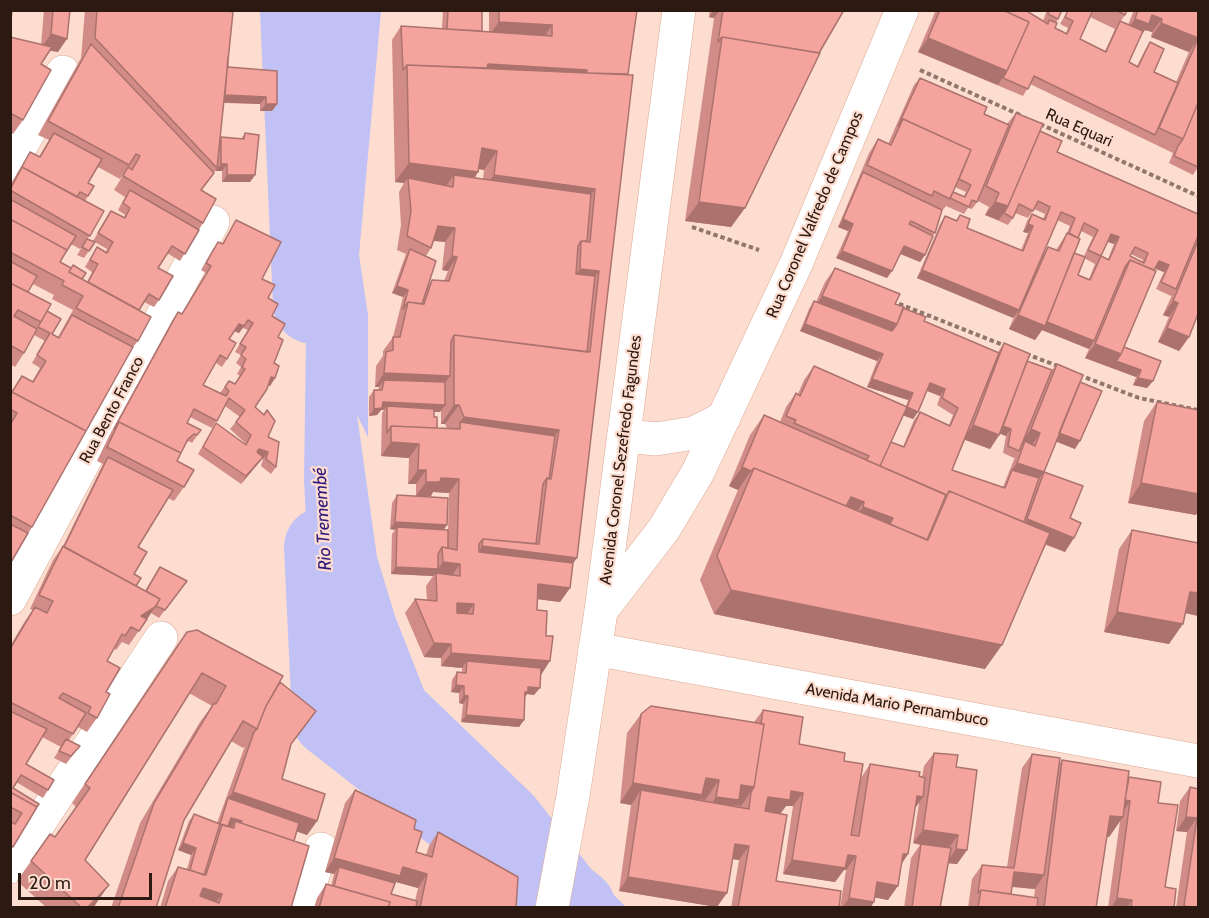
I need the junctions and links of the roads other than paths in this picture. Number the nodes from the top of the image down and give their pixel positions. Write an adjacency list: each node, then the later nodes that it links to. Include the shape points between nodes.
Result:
1 (679, 10): 7 (street, Avenida Coronel Sezefredo Fagundes)
2 (902, 10): 6 (street, Rua Coronel Valfredo de Campos, via 796,264)
3 (63, 72): 4 (street)
4 (10, 165)
5 (213, 222): 8 (street, Rua Bento Franco)
6 (724, 418): 7 (street, via 694,433 656,439); 9 (street, Rua Coronel Valfredo de Campos, via 664,530)
7 (624, 436): 9 (street, Avenida Coronel Sezefredo Fagundes)
8 (10, 598)
9 (601, 611): 11 (street, Avenida Coronel Sezefredo Fagundes)
10 (161, 638): 14 (street)
11 (595, 650): 12 (street, Avenida Mario Pernambuco); 16 (street, Avenida Coronel Sezefredo Fagundes)
12 (1198, 761)
13 (321, 849): 15 (street)
14 (10, 867)
15 (303, 908)
16 (552, 908)

